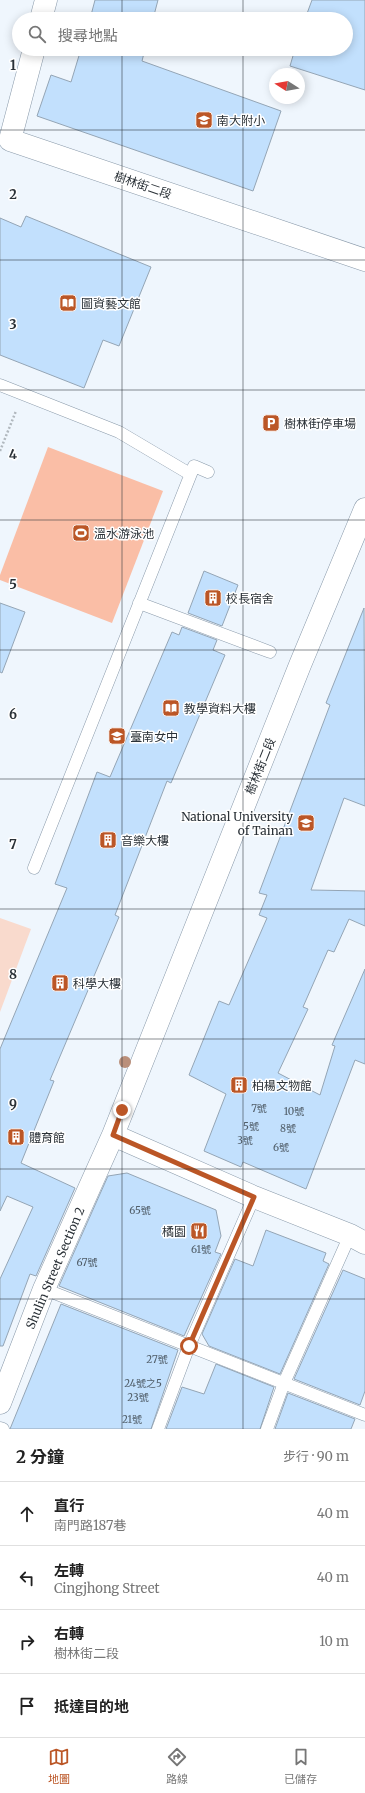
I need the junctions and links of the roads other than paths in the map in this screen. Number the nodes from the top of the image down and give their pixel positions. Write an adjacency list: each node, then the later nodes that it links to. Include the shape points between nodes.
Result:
1 (46, 0): 2 (street)
2 (43, 12)
3 (32, 56): 4 (street, 樹林街二段)
4 (5, 143): 5 (street, 樹林街二段)
5 (365, 260)
6 (0, 385): 8 (lane, via 120,432)
7 (208, 472): 8 (lane, via 194,466)
8 (190, 474): 10 (lane)
9 (365, 509): 13 (street, 樹林街二段)
10 (139, 603): 11 (lane); 12 (lane)
11 (270, 652)
12 (34, 868)
13 (113, 1135): 14 (street); 16 (street, Shulin Street Section 2)
14 (254, 1197): 15 (street); 17 (lane)
15 (358, 1239): 18 (lane)
16 (44, 1289): 17 (lane); 19 (street, Shulin Street Section 2)
17 (189, 1346): 18 (lane); 23 (lane)
18 (284, 1383): 20 (lane); 24 (lane)
19 (0, 1403)
20 (365, 1415)
21 (0, 1428): 22 (lane)
22 (3, 1429)
23 (158, 1429)
24 (267, 1429)

